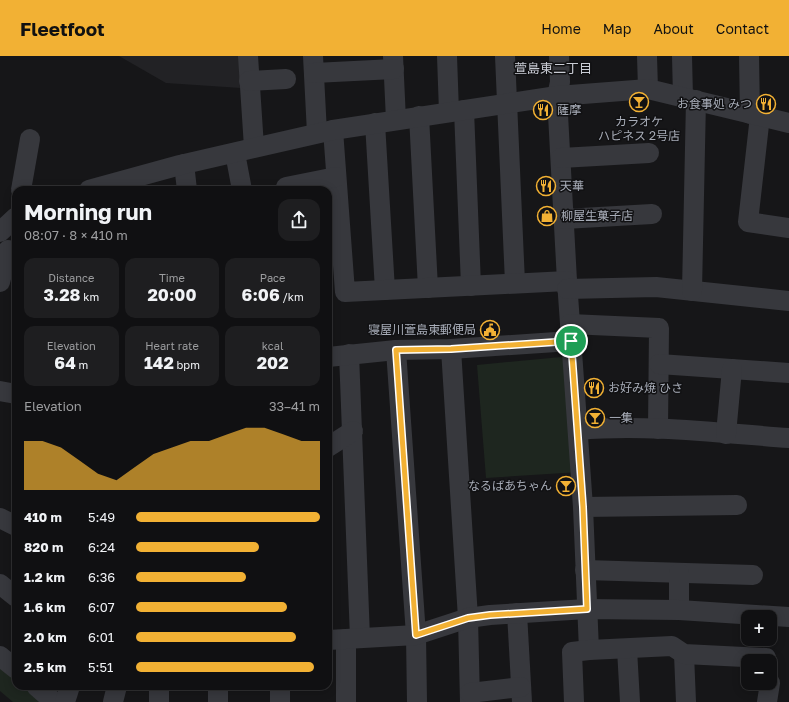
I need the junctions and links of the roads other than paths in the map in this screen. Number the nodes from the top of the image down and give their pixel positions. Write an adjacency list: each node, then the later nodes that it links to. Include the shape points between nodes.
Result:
1 (248, 56): 11 (street)
2 (447, 56): 16 (street)
3 (505, 56): 15 (street)
4 (559, 56): 13 (street, via 560,82)
5 (647, 56): 12 (street)
6 (682, 56): 14 (street)
7 (749, 56): 17 (street)
8 (393, 63): 9 (street); 19 (street)
9 (314, 65): 22 (street)
10 (286, 79): 11 (street)
11 (250, 81): 24 (street)
12 (648, 89): 13 (street); 14 (street)
13 (557, 96): 15 (street); 27 (street)
14 (690, 99): 17 (street); 49 (street)
15 (506, 104): 16 (street); 43 (street)
16 (457, 111): 18 (street); 45 (street)
17 (755, 115): 21 (street); 39 (street, via 748,222)
18 (419, 116): 19 (street); 47 (street)
19 (396, 120): 20 (street)
20 (375, 123): 22 (street); 48 (street)
21 (789, 123)
22 (325, 131): 24 (street); 29 (street)
23 (30, 139): 30 (street)
24 (254, 147): 25 (street)
25 (235, 153): 28 (street); 33 (street)
26 (649, 153): 27 (street)
27 (561, 158): 36 (street)
28 (184, 164): 31 (street); 32 (street)
29 (336, 177): 34 (street); 38 (street)
30 (22, 186)
31 (104, 186)
32 (187, 186)
33 (241, 186)
34 (291, 186)
35 (652, 214): 36 (street)
36 (564, 219): 44 (street)
37 (12, 221): 40 (street)
38 (334, 227): 46 (street)
39 (789, 228)
40 (0, 232)
41 (8, 249): 42 (street)
42 (0, 282)
43 (516, 284): 44 (street); 45 (street)
44 (567, 285): 49 (street); 52 (street)
45 (471, 286): 47 (street)
46 (336, 288): 48 (street, via 345,292)
47 (428, 288): 48 (street)
48 (385, 290)
49 (692, 291): 51 (street)
50 (789, 298): 51 (street)
51 (789, 301)
52 (570, 332): 53 (street); 57 (street, via 659,328); 63 (street)
53 (451, 349): 54 (street); 81 (street)
54 (396, 350): 55 (street); 82 (street)
55 (349, 354): 56 (street); 64 (street)
56 (332, 356)
57 (659, 364): 58 (street); 62 (street)
58 (732, 369): 59 (street); 65 (street)
59 (789, 373)
60 (0, 391): 61 (street)
61 (12, 393)
62 (658, 429): 63 (street); 65 (street)
63 (578, 430): 69 (street)
64 (353, 431): 67 (street); 83 (street)
65 (726, 434): 66 (street)
66 (789, 438)
67 (332, 444)
68 (737, 504): 69 (street)
69 (583, 507): 72 (street)
70 (0, 518): 71 (street)
71 (12, 524)
72 (585, 570): 73 (street); 77 (street)
73 (679, 573): 74 (street); 78 (street)
74 (753, 575)
75 (0, 584): 76 (street)
76 (12, 594)
77 (587, 609): 78 (street); 79 (street); 85 (street)
78 (679, 610): 80 (street)
79 (517, 613): 81 (street); 97 (street)
80 (789, 617)
81 (468, 618): 82 (street); 98 (street)
82 (416, 635): 83 (street); 105 (street)
83 (345, 639): 104 (street)
84 (627, 649): 85 (street); 86 (street, via 672,646); 107 (street)
85 (589, 650): 106 (street, via 572,652)
86 (684, 654): 88 (street); 108 (street)
87 (0, 656): 89 (street)
88 (741, 657)
89 (12, 666)
90 (42, 690): 99 (street)
91 (67, 690): 99 (street)
92 (116, 690): 100 (street)
93 (159, 690): 101 (street)
94 (218, 690): 102 (street)
95 (280, 690): 103 (street)
96 (769, 690): 109 (street)
97 (522, 695): 98 (street)
98 (470, 698)
99 (59, 701)
100 (113, 702)
101 (159, 702)
102 (218, 702)
103 (280, 702)
104 (346, 702)
105 (416, 702)
106 (574, 702)
107 (630, 702)
108 (686, 702)
109 (767, 702)

